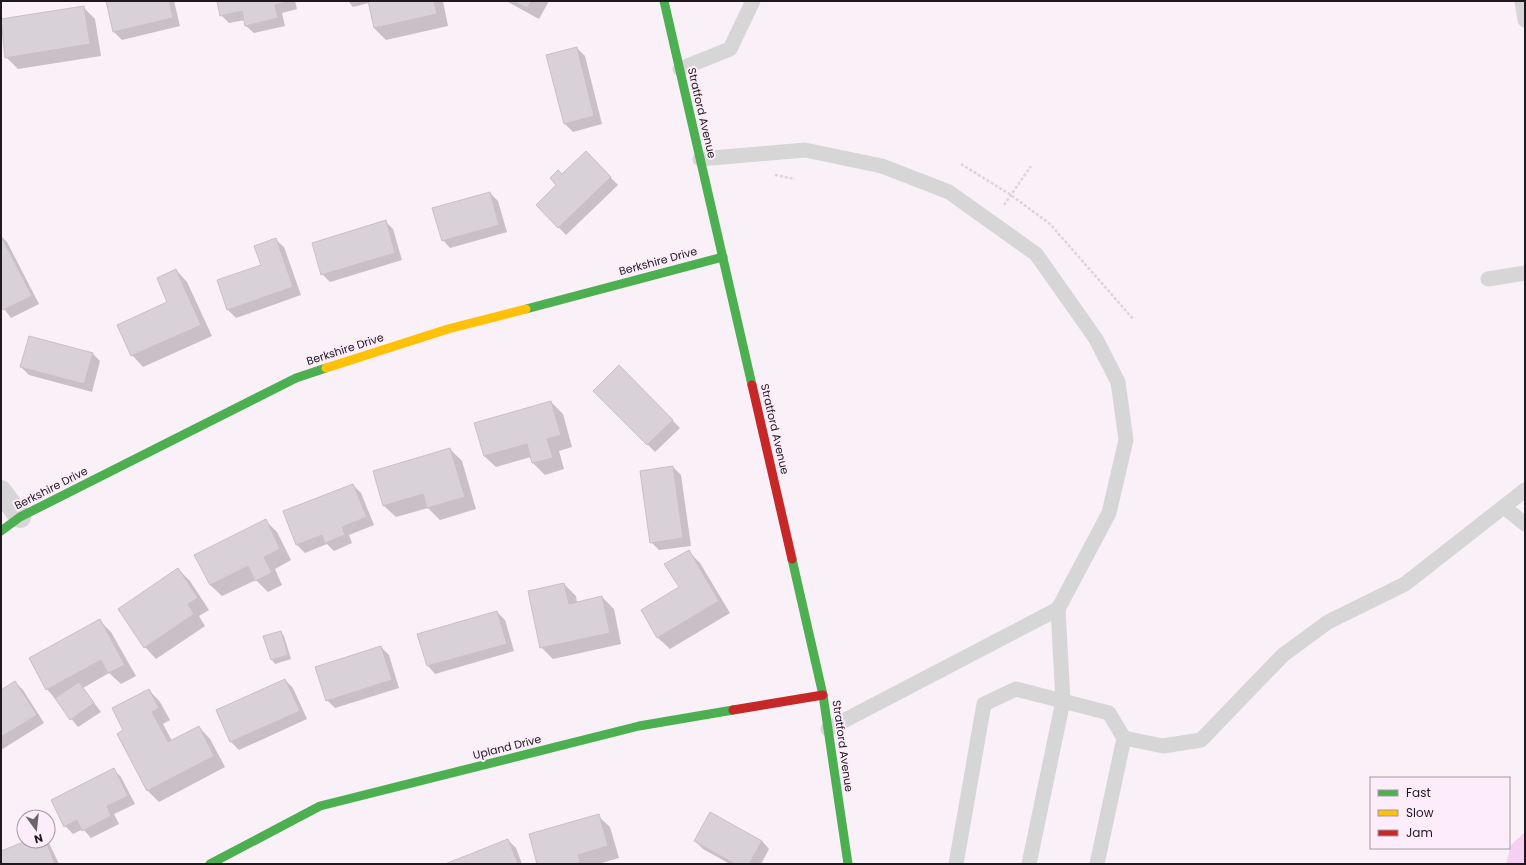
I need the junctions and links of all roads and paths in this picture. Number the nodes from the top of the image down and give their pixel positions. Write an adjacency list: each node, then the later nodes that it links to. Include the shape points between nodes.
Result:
1 (664, 1): 5 (street, Stratford Avenue)
2 (753, 1): 5 (lane, via 730,49)
3 (1522, 1): 4 (lane)
4 (1525, 20)
5 (680, 69): 6 (street, Stratford Avenue)
6 (700, 159): 12 (lane, via 805,150 882,166 949,192); 13 (street, Stratford Avenue)
7 (961, 164): 11 (path)
8 (1031, 166): 11 (path)
9 (769, 174): 10 (path)
10 (795, 179)
11 (1011, 196): 12 (path); 16 (path, via 1050,224)
12 (992, 222): 23 (lane, via 1036,254 1096,339 1118,382 1126,440 1108,513)
13 (723, 257): 20 (street, Berkshire Drive, via 448,329 296,378); 24 (street, Stratford Avenue)
14 (1525, 273): 15 (lane)
15 (1488, 279)
16 (1134, 320)
17 (1525, 490): 19 (lane)
18 (1, 491): 20 (street)
19 (1504, 507): 21 (lane); 27 (lane, via 1405,584 1328,622 1283,654 1201,740 1162,746)
20 (20, 517): 22 (street, Berkshire Drive)
21 (1525, 524)
22 (1, 530)
23 (1058, 609): 25 (lane); 26 (lane)
24 (823, 695): 26 (street, Stratford Avenue); 28 (street, Upland Drive, via 639,726 320,806)
25 (1063, 702): 27 (lane, via 1109,713); 30 (lane, via 1016,689 984,704); 31 (lane)
26 (828, 729): 29 (street, Stratford Avenue)
27 (1124, 738): 32 (lane)
28 (210, 864)
29 (848, 864)
30 (956, 864)
31 (1029, 864)
32 (1096, 864)

